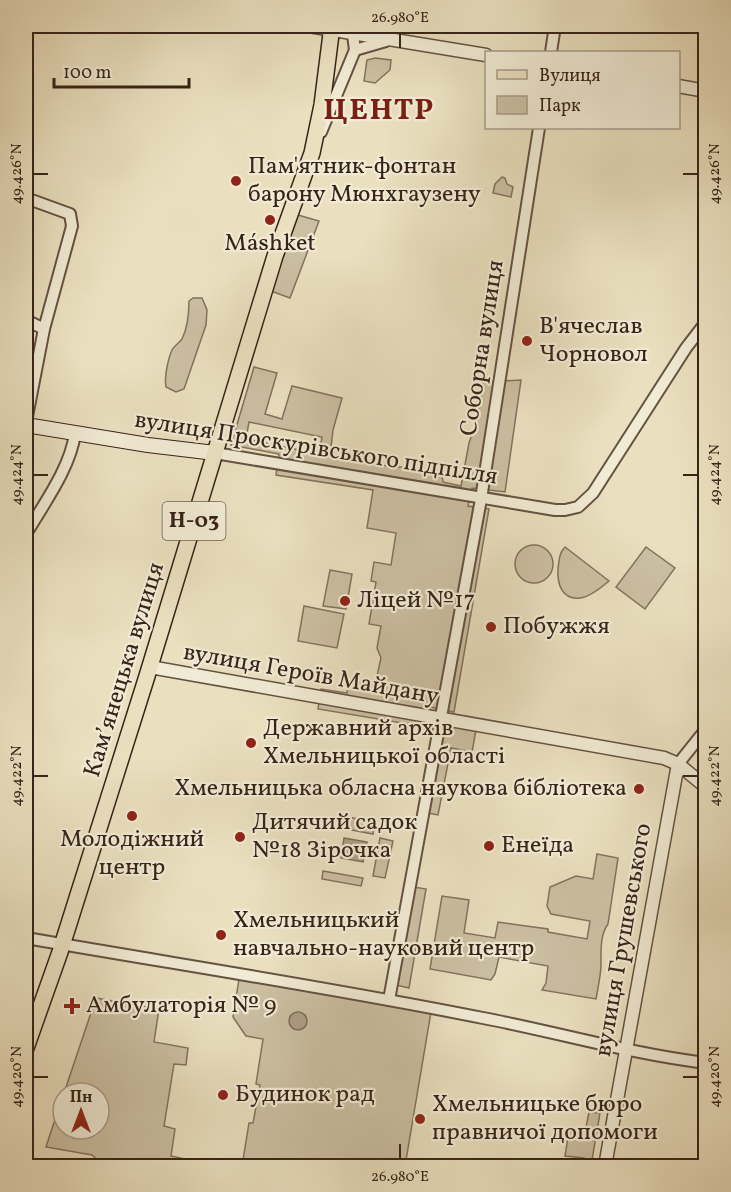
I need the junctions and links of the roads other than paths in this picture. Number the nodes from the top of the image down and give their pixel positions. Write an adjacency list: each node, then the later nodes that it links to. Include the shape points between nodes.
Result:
1 (309, 26): 3 (street)
2 (555, 26): 6 (street)
3 (339, 28): 4 (street); 5 (street, via 355,41); 11 (main road, Камʼянецька вулиця / Н-03)
4 (399, 41): 5 (street, via 379,41); 7 (street)
5 (355, 50): 11 (street)
6 (551, 51)
7 (485, 55)
8 (680, 86): 9 (street)
9 (705, 91)
10 (539, 129): 19 (street, Соборна вулиця)
11 (312, 153): 18 (main road, Камʼянецька вулиця / Н-03, via 275,256)
12 (26, 198): 15 (street, via 70,214 72,226)
13 (26, 320): 15 (street)
14 (705, 322): 19 (street, вулиця Проскурівського підпілля, via 582,505 565,510)
15 (44, 329): 16 (street)
16 (26, 424): 17 (main road, вулиця Проскурівського підпілля)
17 (75, 433): 18 (main road, вулиця Проскурівського підпілля); 20 (street, via 74,446 63,470)
18 (215, 453): 19 (street, вулиця Проскурівського підпілля); 21 (main road, Камʼянецька вулиця / Н-03)
19 (481, 499): 22 (street, Соборна вулиця)
20 (26, 534)
21 (150, 667): 22 (street, вулиця Героїв Майдану); 27 (main road, Камʼянецька вулиця / Н-03)
22 (440, 718): 24 (street, вулиця Героїв Майдану, via 664,758); 28 (street, Соборна вулиця)
23 (705, 729): 24 (street, вулиця Грушевського)
24 (678, 764): 25 (street, вулиця Героїв Майдану); 30 (street, вулиця Грушевського)
25 (705, 787)
26 (32, 939): 27 (street)
27 (62, 944): 28 (street); 29 (main road, Камʼянецька вулиця / Н-03)
28 (389, 1000): 30 (street)
29 (26, 1048)
30 (626, 1048): 31 (street); 32 (street, вулиця Грушевського)
31 (705, 1062)
32 (605, 1167)

